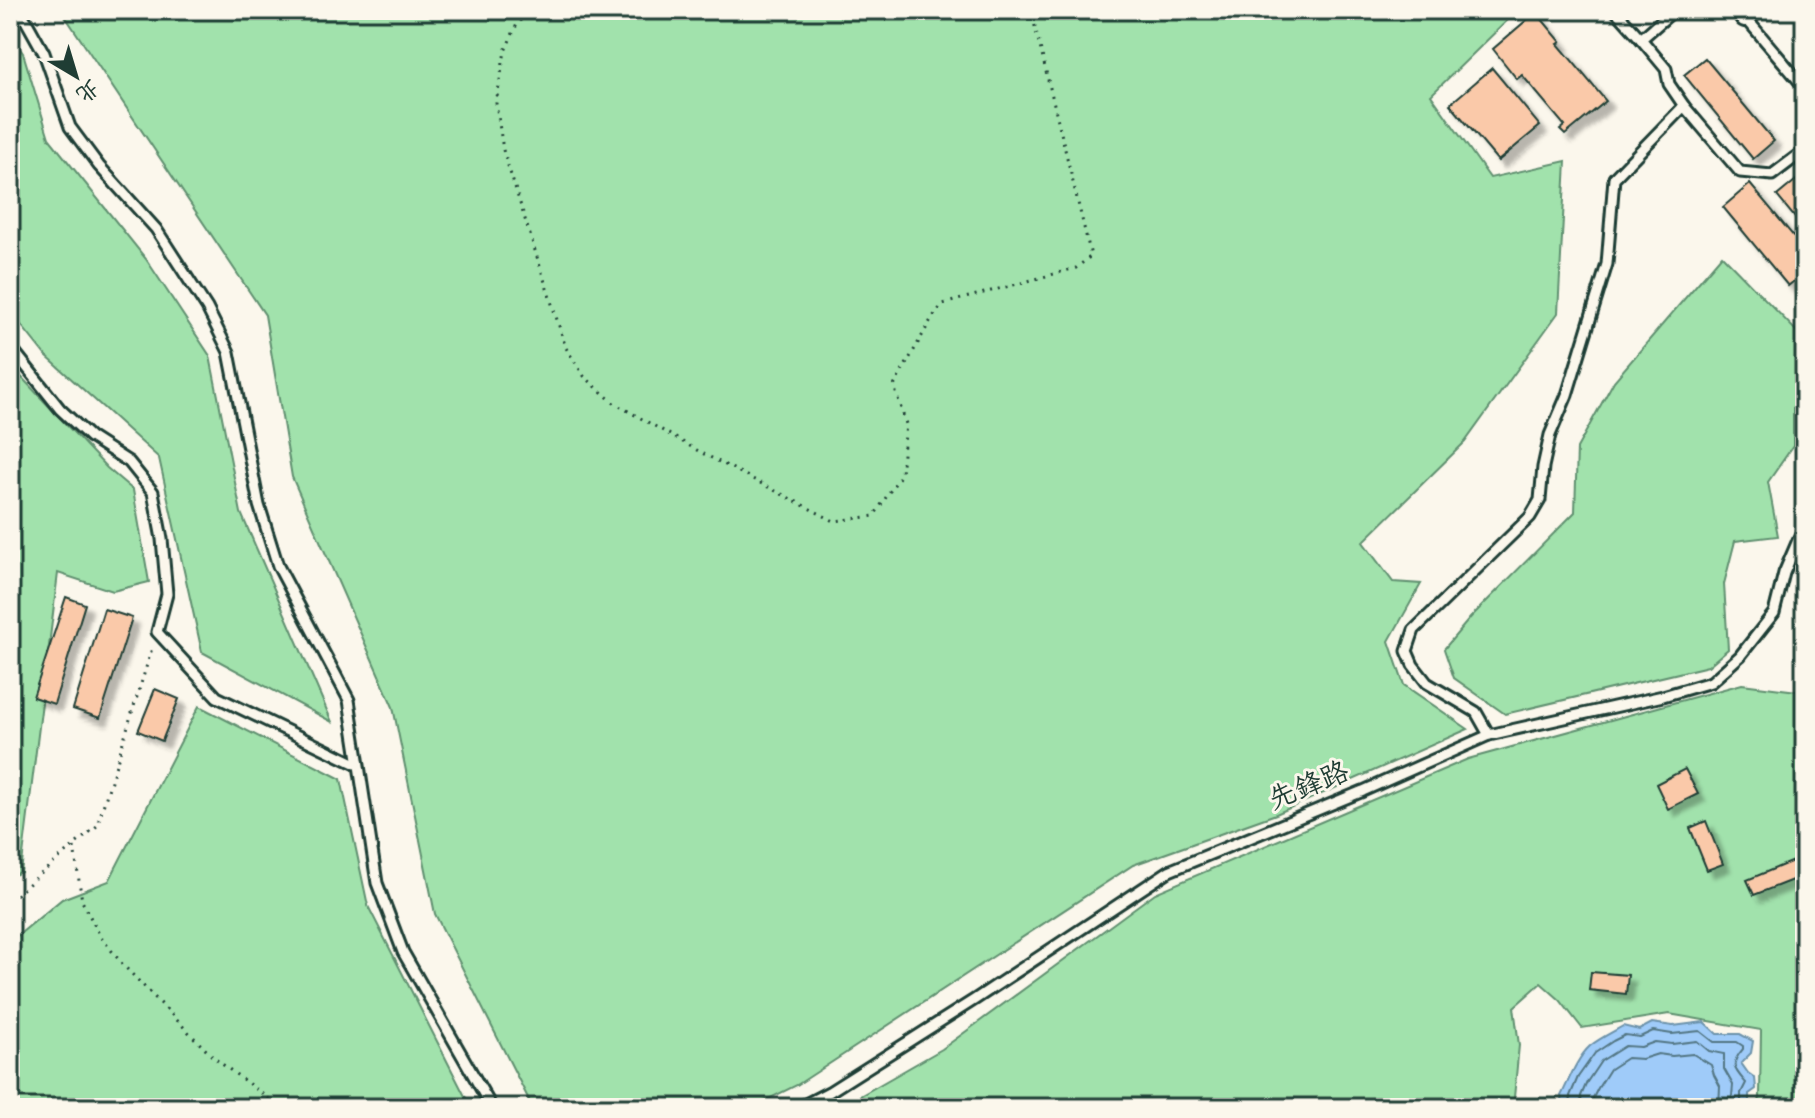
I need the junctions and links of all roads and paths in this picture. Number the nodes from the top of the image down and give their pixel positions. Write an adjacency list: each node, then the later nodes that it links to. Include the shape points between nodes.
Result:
1 (20, 10): 15 (lane, via 44,53 70,127 156,229 229,352 259,505 278,566 349,700)
2 (534, 10): 3 (path, via 518,22 505,51 496,103 503,150 566,348 584,376 614,403 834,521 874,516 901,474 906,424 894,386 943,304 1076,268 1091,256)
3 (1031, 10)
4 (1615, 10): 7 (lane)
5 (1674, 10): 7 (lane)
6 (1746, 12): 8 (lane)
7 (1641, 39): 9 (lane, via 1666,69)
8 (1805, 88)
9 (1684, 106): 10 (lane, via 1740,172 1772,175); 14 (lane, via 1614,178 1607,264 1550,435 1540,500 1530,517 1414,630 1407,651 1427,683 1476,712)
10 (1805, 150)
11 (10, 346): 13 (lane, via 60,409 129,462 153,492 167,594)
12 (1805, 524): 14 (lane, 先鋒路, via 1774,613 1711,682)
13 (157, 632): 15 (lane, via 217,697); 16 (path, via 97,826)
14 (1489, 735): 20 (lane, 先鋒路, via 1169,871)
15 (358, 765): 19 (lane, via 377,883 403,952)
16 (74, 847): 17 (path); 18 (path, via 82,901 100,936 214,1058)
17 (10, 900)
18 (281, 1108)
19 (492, 1108)
20 (798, 1108)

